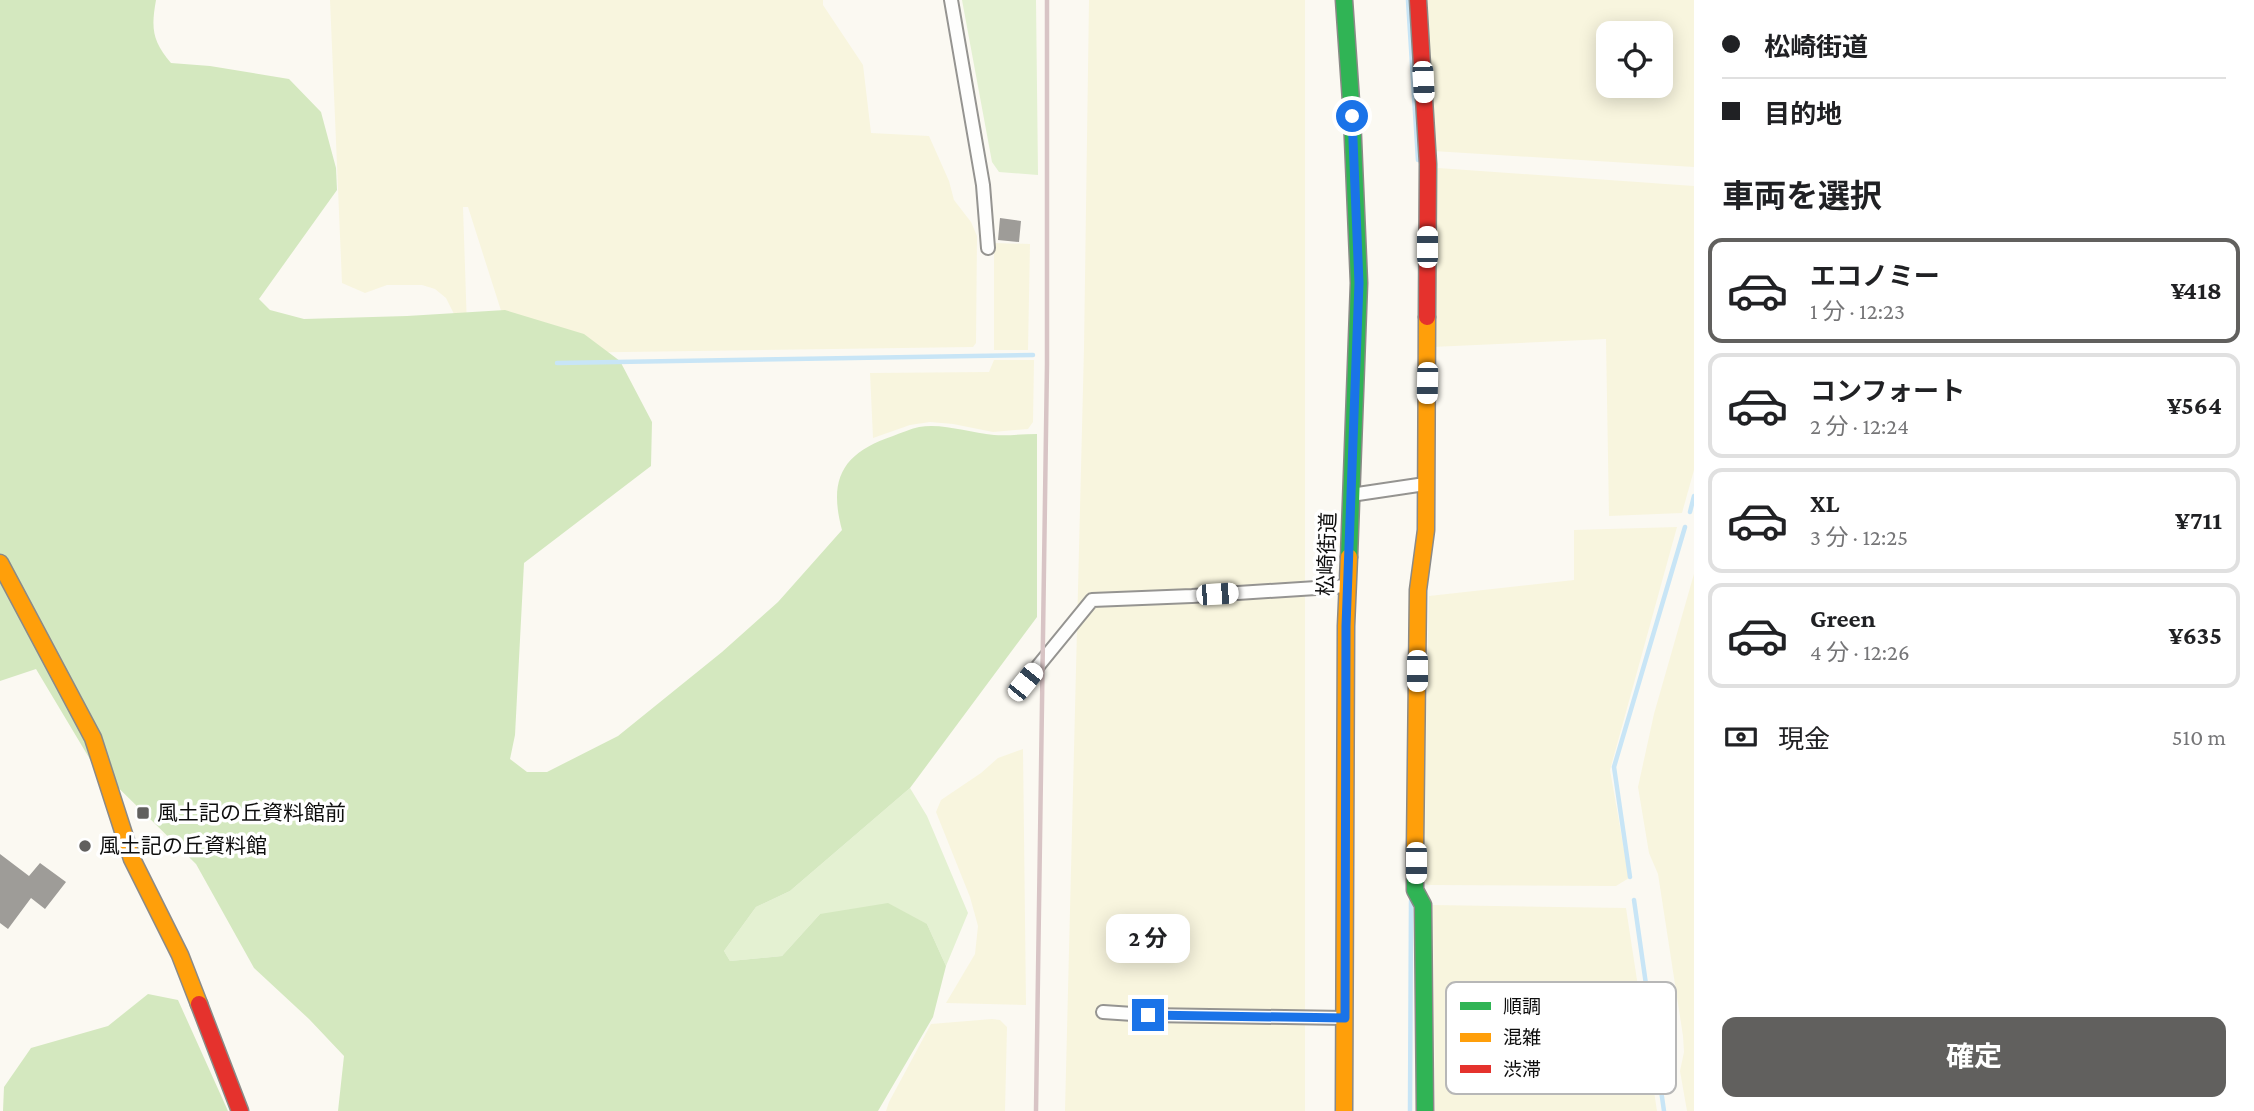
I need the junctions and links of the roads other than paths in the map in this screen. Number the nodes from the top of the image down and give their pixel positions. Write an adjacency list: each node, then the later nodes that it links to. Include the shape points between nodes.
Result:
1 (951, 0): 4 (street, via 983,186)
2 (1344, 0): 6 (street, 松崎街道, via 1359,283)
3 (1418, 0): 5 (street, via 1428,164)
4 (988, 247)
5 (1425, 484): 6 (street); 14 (street, via 1426,530 1418,590 1415,890 1423,905)
6 (1351, 495): 8 (street, 松崎街道)
7 (0, 563): 12 (street, via 93,738 132,859 180,955)
8 (1347, 586): 9 (street, via 1092,600); 11 (street, 松崎街道)
9 (1025, 682)
10 (1102, 1012): 11 (street)
11 (1345, 1018): 13 (street, 松崎街道)
12 (240, 1111)
13 (1344, 1111)
14 (1425, 1111)

